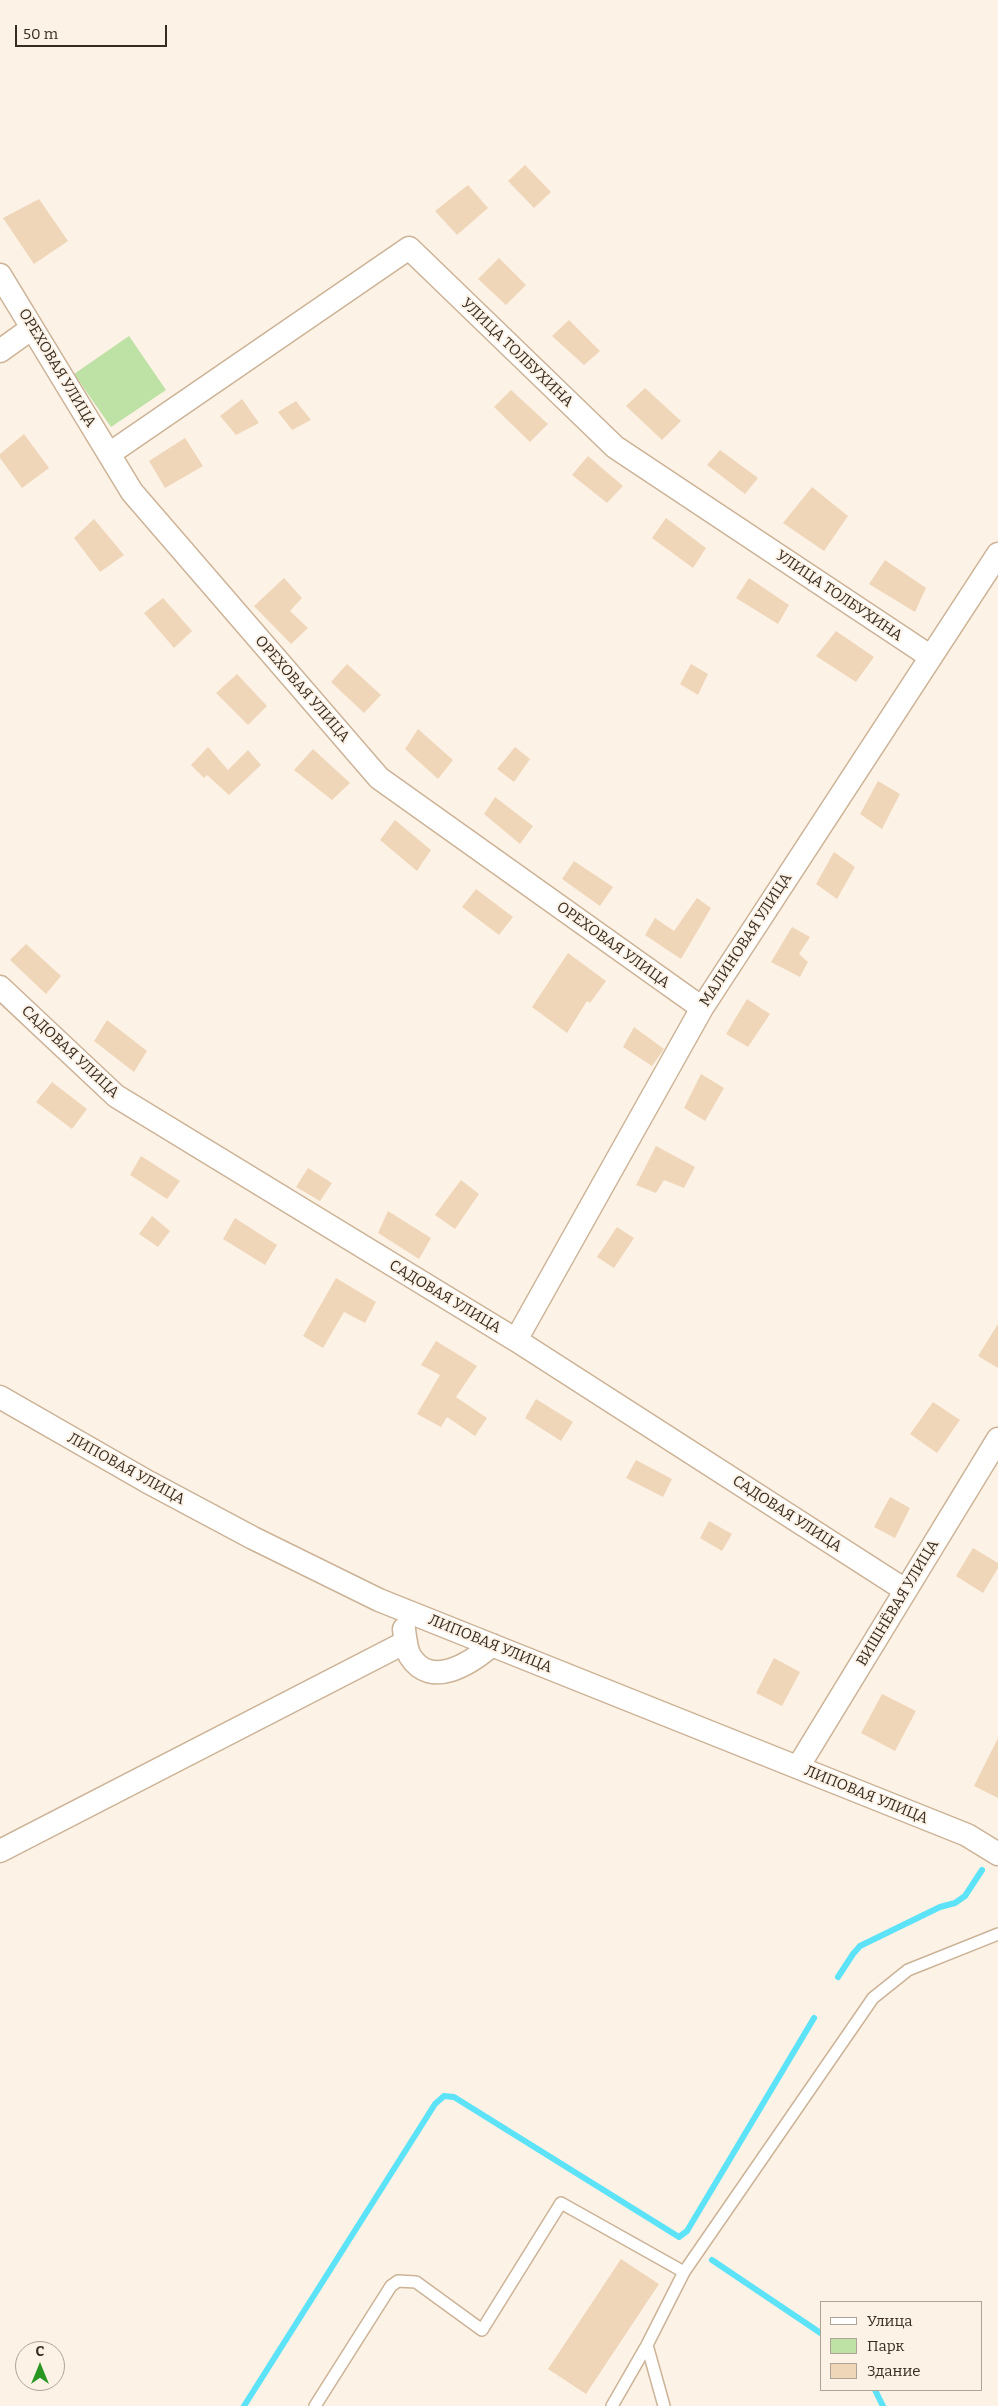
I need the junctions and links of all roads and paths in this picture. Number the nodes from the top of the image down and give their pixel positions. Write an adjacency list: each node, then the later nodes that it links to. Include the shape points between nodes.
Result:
1 (0, 275): 2 (street, ОРЕХОВАЯ УЛИЦА)
2 (32, 328): 3 (street); 4 (street, ОРЕХОВАЯ УЛИЦА)
3 (0, 351)
4 (109, 454): 6 (street, УЛИЦА ТОЛБУХИНА, via 408,248 616,447); 8 (street, ОРЕХОВАЯ УЛИЦА, via 132,492 379,778)
5 (998, 554): 6 (street, МАЛИНОВАЯ УЛИЦА)
6 (931, 657): 8 (street, МАЛИНОВАЯ УЛИЦА)
7 (0, 987): 9 (street, САДОВАЯ УЛИЦА, via 116,1096)
8 (702, 1008): 9 (street, МАЛИНОВАЯ УЛИЦА)
9 (516, 1340): 12 (street, САДОВАЯ УЛИЦА)
10 (0, 1396): 13 (street, ЛИПОВАЯ УЛИЦА, via 165,1492 253,1538)
11 (998, 1439): 12 (street, ВИШНЁВАЯ УЛИЦА)
12 (905, 1590): 16 (street, ВИШНЁВАЯ УЛИЦА)
13 (408, 1611): 14 (street, via 404,1621); 15 (street, ЛИПОВАЯ УЛИЦА)
14 (406, 1642): 15 (street, via 410,1656 421,1667 434,1672 457,1670); 17 (street)
15 (492, 1645): 16 (street, ЛИПОВАЯ УЛИЦА)
16 (798, 1767): 18 (street, ЛИПОВАЯ УЛИЦА, via 967,1834)
17 (0, 1852)
18 (998, 1854)
19 (998, 1934): 20 (lane, via 908,1970 874,1998)
20 (684, 2272): 21 (lane); 22 (lane, via 561,2203 482,2330 416,2282 398,2281 391,2286)
21 (647, 2345): 23 (lane); 24 (lane)
22 (315, 2406)
23 (612, 2406)
24 (664, 2406)

